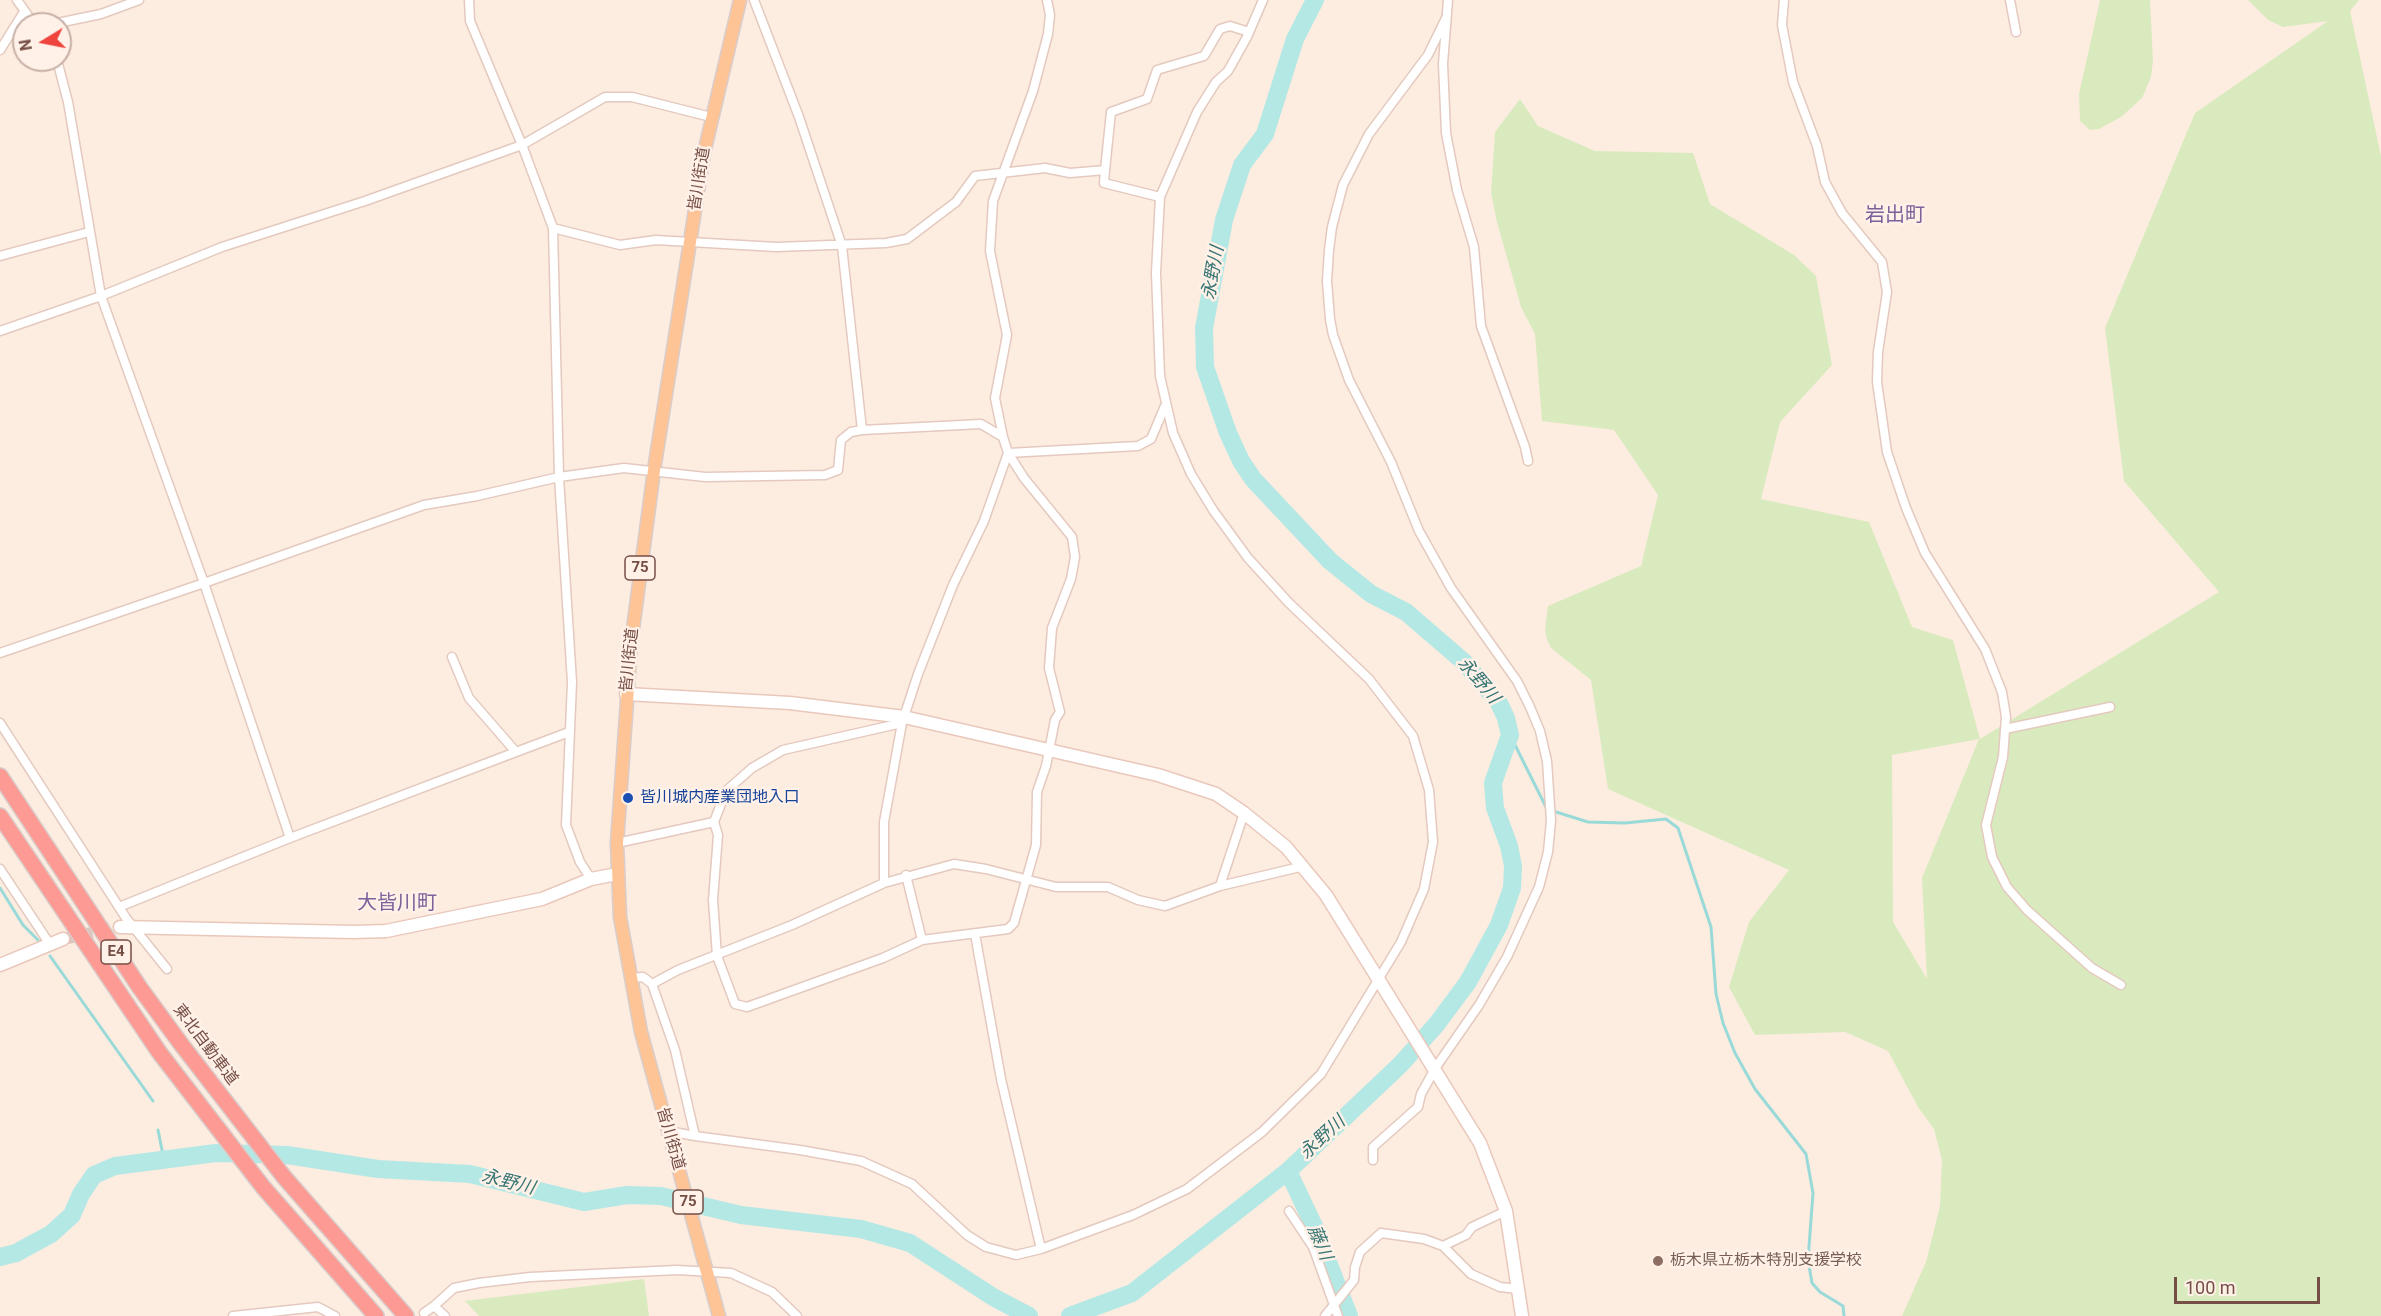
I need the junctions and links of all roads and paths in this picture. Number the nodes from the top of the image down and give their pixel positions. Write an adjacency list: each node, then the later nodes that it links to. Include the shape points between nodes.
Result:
1 (17, 0): 11 (street)
2 (139, 0): 13 (street)
3 (469, 0): 20 (street, via 470,21)
4 (740, 0): 19 (main road, 皆川街道 / 75)
5 (754, 0): 27 (street)
6 (1047, 0): 22 (street, via 1050,15 1046,42)
7 (1263, 0): 14 (street)
8 (1448, 0): 12 (street)
9 (1784, 0): 45 (street, via 1782,25 1793,82 1817,146 1825,182 1842,213 1882,262 1887,292 1877,382 1887,452 1924,553 1985,649 1997,675)
10 (2010, 0): 15 (street)
11 (24, 12)
12 (1446, 18): 35 (street, via 1446,133 1478,268 1481,326); 77 (street, via 1428,55 1356,156 1332,227 1327,282 1333,335 1349,380 1451,588 1516,681 1540,731 1547,761 1551,821 1539,887 1507,957 1479,1005)
13 (72, 20)
14 (1249, 32): 21 (street, via 1230,26 1220,29 1204,56 1157,70 1147,99 1112,112); 23 (street, via 1228,71 1197,112)
15 (2016, 32)
16 (12, 34): 17 (street)
17 (0, 50)
18 (60, 72): 25 (street)
19 (711, 117): 20 (street, via 632,98 605,97); 26 (main road, 皆川街道 / 75)
20 (522, 145): 24 (street); 29 (street, via 222,247)
21 (1106, 170): 22 (street, via 1070,173 1045,168); 23 (street, via 1104,183)
22 (1005, 174): 27 (street, via 975,176 956,202 907,239); 33 (street, via 993,201 990,251 1007,335 995,398)
23 (1160, 197): 31 (street, via 1156,332)
24 (552, 228): 26 (street, via 620,245 656,240); 37 (street)
25 (89, 232): 28 (street); 29 (street)
26 (690, 243): 27 (street); 36 (main road, 皆川街道 / 75)
27 (842, 246): 32 (street)
28 (0, 256)
29 (101, 296): 30 (street); 38 (street)
30 (0, 331)
31 (1165, 406): 34 (street, via 1151,439 1138,446); 74 (street, via 1191,474 1248,558 1369,679 1413,736 1422,759 1432,818 1431,864 1415,914)
32 (862, 430): 33 (street, via 981,424); 36 (street, via 841,440 838,471 825,475 705,477)
33 (1003, 437): 34 (street)
34 (1008, 453): 43 (street); 47 (street, via 1072,537 1075,556 1071,579 1052,628 1049,668 1060,712)
35 (1528, 461)
36 (654, 471): 37 (street, via 624,468); 41 (main road, 皆川街道 / 75)
37 (558, 477): 38 (street, via 424,505); 46 (street, via 572,682)
38 (204, 583): 39 (street); 53 (street)
39 (0, 653)
40 (452, 657): 48 (street, via 468,698)
41 (626, 694): 43 (street, via 790,703); 54 (main road, 皆川街道 / 75)
42 (2110, 707): 45 (street)
43 (903, 720): 47 (street); 52 (street, via 783,750 752,768 726,791); 61 (street, via 884,822)
44 (0, 723): 63 (street)
45 (2006, 729): 76 (street, via 1986,825 2000,875 2015,898 2049,931 2092,968)
46 (569, 732): 48 (street); 59 (street, via 566,825)
47 (1048, 750): 50 (street, via 1158,775 1216,794); 60 (street, via 1037,792 1036,844)
48 (516, 752): 53 (street)
49 (0, 776): 94 (highway, 東北自動車道 / E4, via 140,988 240,1122)
50 (1244, 813): 55 (street); 62 (street)
51 (0, 816): 93 (highway, E4, via 120,996 211,1121)
52 (714, 822): 54 (street); 70 (street, via 718,835 713,900)
53 (290, 838): 63 (street)
54 (617, 843): 57 (main road, 皆川街道 / 75)
55 (1304, 866): 62 (street); 74 (street)
56 (0, 869): 69 (street)
57 (617, 874): 59 (street); 73 (main road, 皆川街道 / 75)
58 (906, 875): 60 (street, via 954,864); 61 (street); 68 (street)
59 (591, 879): 65 (street, via 542,900 386,931)
60 (1027, 880): 62 (street, via 1056,887 1108,887 1165,906); 66 (street, via 1014,923 1008,929)
61 (884, 883): 70 (street)
62 (1220, 886)
63 (119, 907): 65 (street)
64 (120, 927): 65 (street)
65 (133, 927): 72 (street)
66 (975, 934): 68 (street); 84 (street, via 1001,1080)
67 (63, 939): 69 (street)
68 (922, 940): 70 (street, via 884,958 747,1007 735,1004)
69 (49, 943): 71 (street)
70 (717, 956): 75 (street)
71 (0, 964)
72 (167, 969)
73 (631, 978): 75 (street, via 643,977); 78 (main road, 皆川街道 / 75)
74 (1381, 981): 77 (street); 84 (street, via 1321,1074 1262,1132 1187,1189 1133,1215)
75 (652, 984): 79 (street, via 675,1050)
76 (2121, 985)
77 (1433, 1064): 80 (street, via 1418,1107 1373,1147); 81 (street, via 1480,1143)
78 (669, 1135): 79 (street); 85 (main road, 皆川街道 / 75)
79 (695, 1136): 84 (street, via 861,1161 912,1184 967,1235 986,1247 1016,1255)
80 (1373, 1160)
81 (1506, 1210): 83 (street); 86 (street)
82 (1288, 1211): 88 (street, via 1313,1247)
83 (1443, 1246): 86 (street, via 1471,1274 1500,1287); 88 (street, via 1381,1233 1360,1252 1354,1280)
84 (1041, 1249)
85 (706, 1268): 87 (street, via 479,1283 454,1288); 96 (main road, 皆川街道 / 75); 97 (street, via 731,1273 772,1292)
86 (1518, 1288): 100 (street)
87 (434, 1306): 89 (street); 95 (street)
88 (1334, 1306): 98 (street); 99 (street)
89 (424, 1313)
90 (257, 1315): 91 (street); 92 (street, via 318,1307)
91 (233, 1316)
92 (336, 1316)
93 (376, 1316)
94 (406, 1316)
95 (445, 1316)
96 (719, 1316)
97 (797, 1316)
98 (1325, 1316)
99 (1338, 1316)
100 (1522, 1316)

